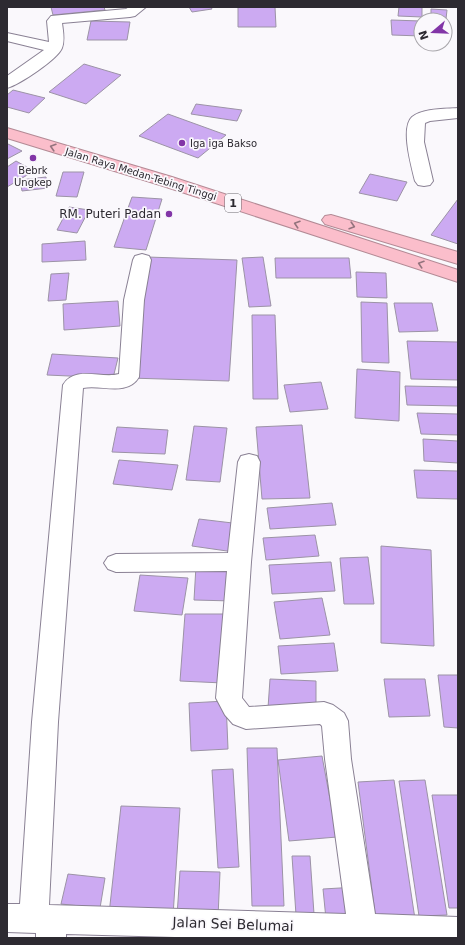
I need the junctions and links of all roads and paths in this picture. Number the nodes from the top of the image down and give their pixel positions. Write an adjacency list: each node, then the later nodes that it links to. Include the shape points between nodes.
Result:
1 (139, 7): 3 (street, via 130,13 56,19)
2 (7, 37): 3 (street)
3 (55, 48): 4 (street)
4 (7, 83)
5 (458, 114): 8 (street, via 427,116 418,120 415,128 419,165)
6 (7, 120): 9 (highway, Jalan Raya Medan-Tebing Tinggi / 1, one-way to 9)
7 (7, 133): 11 (highway, Jalan Raya Medan-Tebing Tinggi / 1, one-way to 7, via 166,181)
8 (424, 181)
9 (458, 258)
10 (142, 260): 15 (street, via 134,300 129,377 122,381 79,381 73,385 45,722)
11 (458, 276)
12 (249, 462): 13 (street)
13 (239, 562): 14 (street); 18 (street, via 229,698 235,712 246,718 324,713 335,721 338,759)
14 (116, 563)
15 (36, 923): 16 (street, Jalan Sei Belumai)
16 (240, 931): 18 (street, Jalan Sei Belumai)
17 (458, 931): 18 (street, Jalan Sei Belumai)
18 (364, 933)

